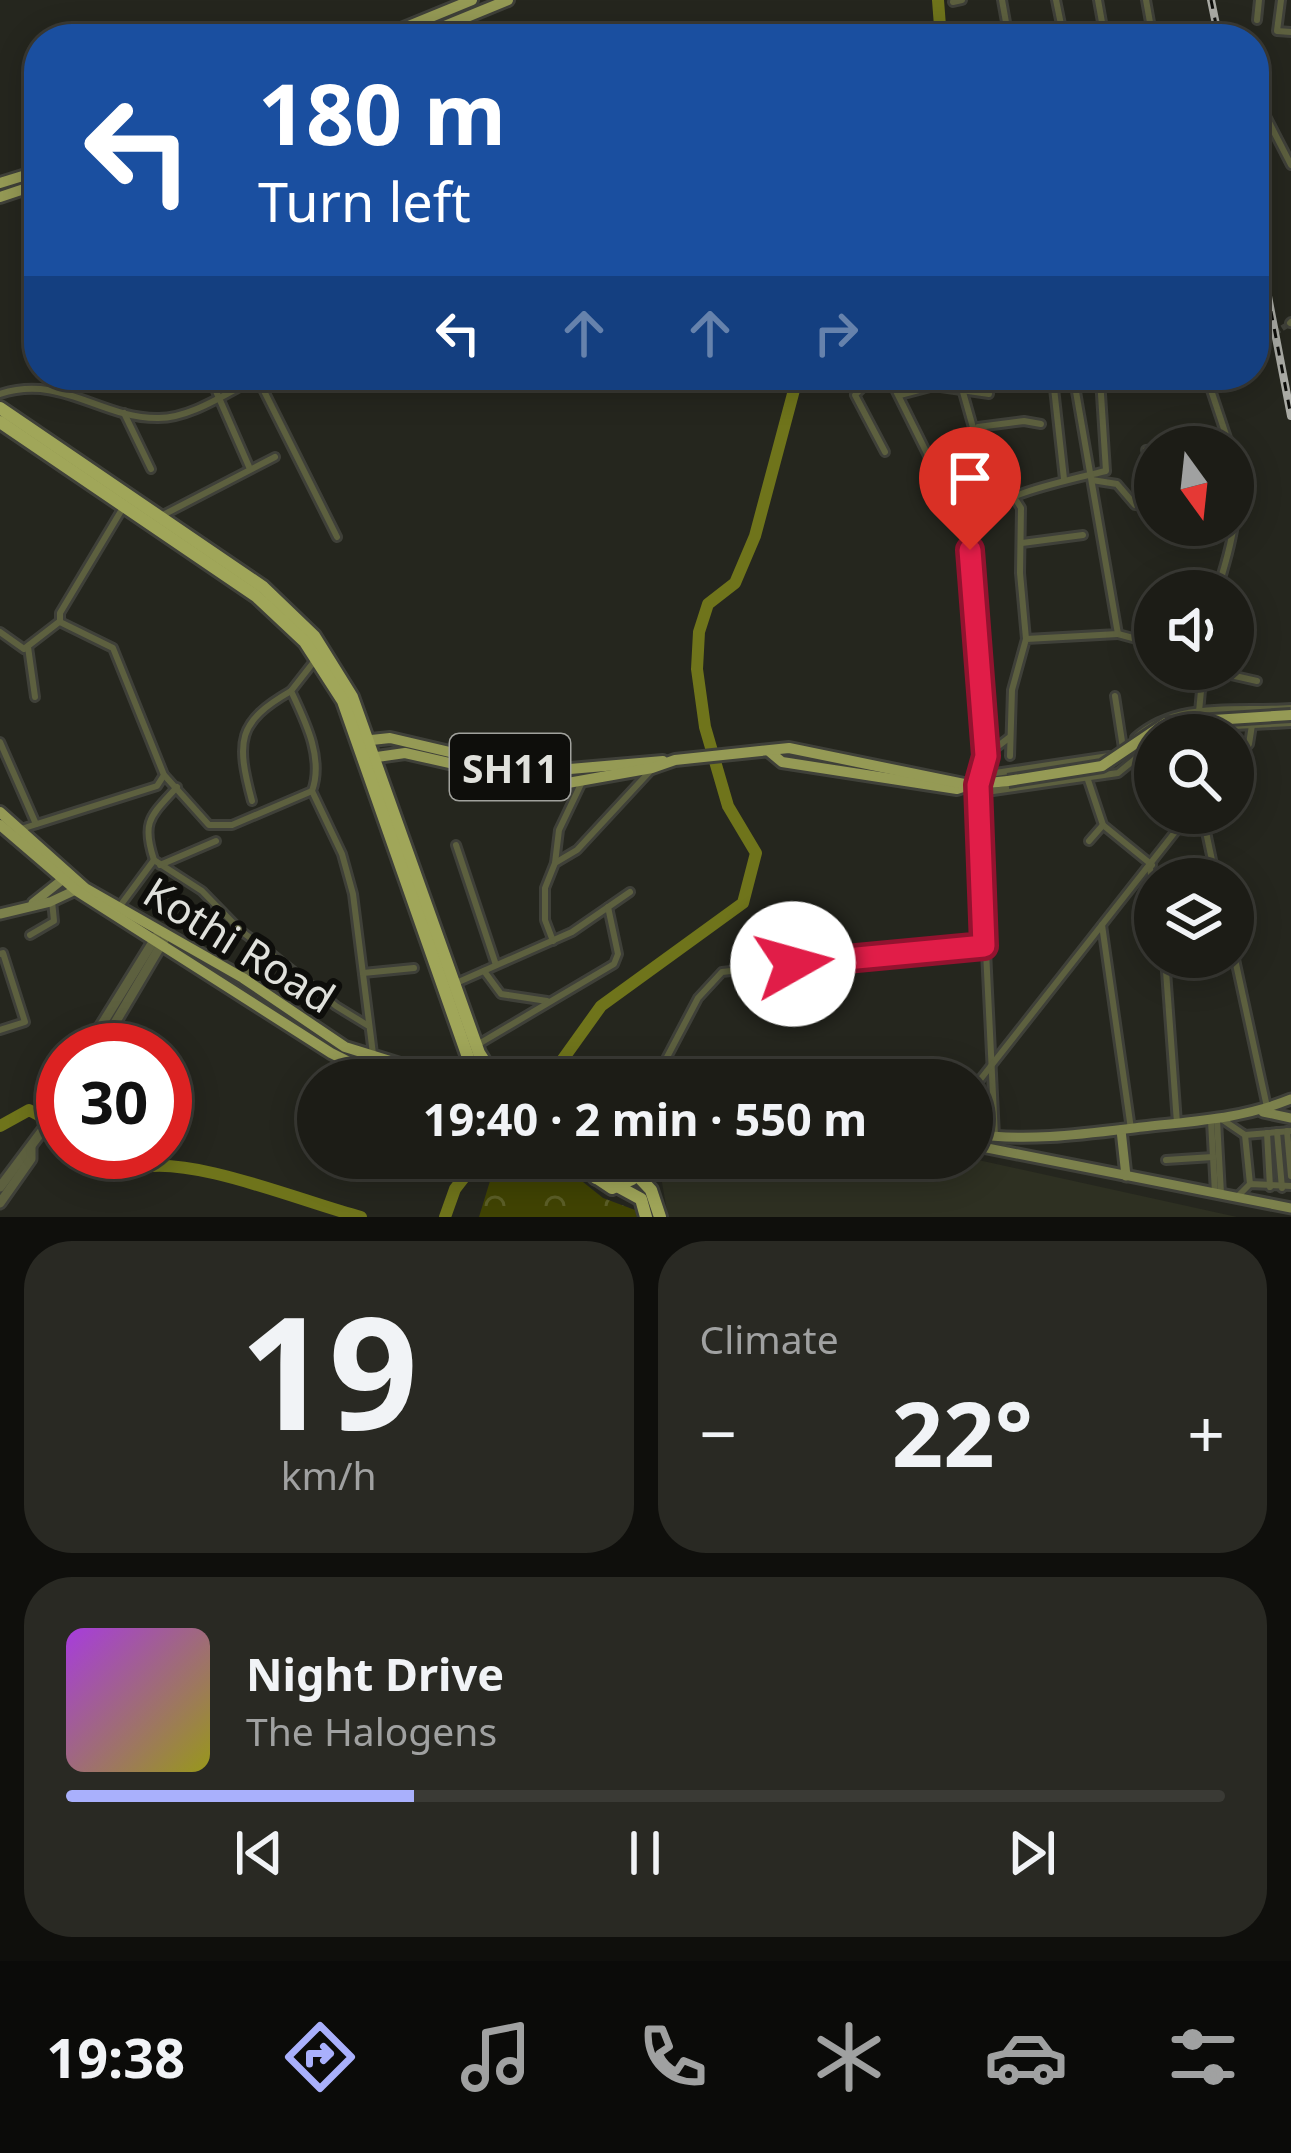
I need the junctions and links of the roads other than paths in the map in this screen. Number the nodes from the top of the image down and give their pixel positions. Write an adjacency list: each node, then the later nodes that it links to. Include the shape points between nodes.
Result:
1 (472, 0): 6 (main road)
2 (508, 0): 7 (main road)
3 (1259, 0): 5 (street)
4 (1281, 0): 8 (street, via 1276,31)
5 (1257, 20)
6 (413, 24)
7 (450, 24)
8 (1291, 32)
9 (1269, 122): 10 (street)
10 (1291, 165)
11 (57, 390): 28 (street)
12 (217, 390): 26 (street)
13 (232, 390): 26 (street)
14 (267, 390): 46 (street)
15 (859, 390): 33 (street)
16 (896, 390): 25 (street)
17 (918, 390): 25 (street)
18 (953, 390): 23 (street)
19 (1052, 390): 38 (street)
20 (1076, 390): 37 (street)
21 (1101, 390): 37 (street, via 1108,467)
22 (1211, 390): 31 (street)
23 (963, 392): 24 (street); 32 (street)
24 (989, 394)
25 (898, 395): 44 (street)
26 (220, 396): 28 (street, via 162,419); 36 (street)
27 (0, 409): 43 (highway)
28 (124, 412): 35 (street)
29 (0, 422): 42 (highway)
30 (1041, 424): 32 (street, via 988,424)
31 (1223, 426)
32 (975, 435): 40 (street)
33 (885, 452)
34 (275, 457): 36 (street)
35 (151, 469)
36 (250, 469): 43 (street)
37 (1091, 478): 38 (street); 41 (street, via 1117,484); 50 (street)
38 (1064, 479): 39 (street)
39 (1014, 496): 40 (street); 47 (street, via 1022,508)
40 (1001, 502): 44 (street)
41 (1134, 504)
42 (124, 506): 48 (street); 54 (highway, via 256,596)
43 (160, 517): 66 (highway, via 291,610 343,678)
44 (962, 524): 69 (street)
45 (1083, 535): 47 (street)
46 (337, 538)
47 (1020, 543): 52 (street)
48 (60, 622): 53 (street); 75 (street, via 113,648)
49 (0, 632): 53 (street)
50 (1118, 634): 51 (street); 52 (street)
51 (1134, 638)
52 (1026, 639): 65 (street)
53 (28, 647): 60 (street)
54 (317, 658): 58 (street); 66 (highway)
55 (1254, 680): 56 (street)
56 (1257, 681)
57 (1201, 690): 61 (street)
58 (291, 691): 80 (street, via 312,745); 81 (street, via 249,722 244,772)
59 (1115, 695): 68 (street)
60 (35, 697)
61 (1199, 711): 62 (street); 63 (street); 68 (street, via 1154,722)
62 (1199, 714)
63 (1291, 715): 64 (street); 78 (main road, bridge, via 1166,723 1102,766)
64 (1254, 724)
65 (1010, 736): 69 (street); 70 (street)
66 (362, 741): 71 (highway); 73 (main road, SH11, via 390,738 535,772)
67 (0, 742): 83 (street)
68 (1123, 748): 78 (street)
69 (986, 756): 78 (street)
70 (1010, 756)
71 (367, 758): 77 (main road, via 405,753 538,785); 115 (highway); 125 (highway)
72 (1134, 760): 76 (street)
73 (670, 761): 74 (main road); 78 (main road, SH11, via 764,752 782,762 957,789)
74 (653, 768): 77 (main road); 91 (street)
75 (164, 775): 79 (street); 83 (street, via 158,785)
76 (1088, 780): 78 (street); 84 (street)
77 (583, 781): 91 (street, via 559,830)
78 (977, 785): 105 (street)
79 (177, 787): 80 (street, via 209,825 232,825); 90 (street, via 145,832)
80 (312, 791): 111 (street, via 342,854)
81 (252, 801)
82 (0, 812): 85 (main road, Kothi Road)
83 (36, 824): 85 (street)
84 (1103, 825): 87 (street); 89 (street)
85 (8, 829): 92 (main road, Kothi Road)
86 (216, 841): 90 (street)
87 (1089, 841)
88 (456, 845): 108 (street)
89 (1142, 858)
90 (157, 862): 99 (street); 106 (street)
91 (556, 862): 104 (street, via 545,888)
92 (66, 877): 94 (main road, Kothi Road); 97 (main road)
93 (1134, 886): 101 (street)
94 (80, 888): 96 (main road); 99 (main road, Kothi Road); 103 (main road, Kothi Road)
95 (630, 892): 98 (street)
96 (52, 901): 97 (main road); 102 (street, via 55,921)
97 (29, 907): 100 (main road)
98 (608, 907): 104 (street); 116 (street, via 617,960)
99 (118, 908): 103 (main road, Kothi Road)
100 (0, 914)
101 (1102, 925): 129 (street); 136 (street)
102 (30, 935)
103 (161, 938): 112 (main road, Kothi Road); 117 (street); 118 (street); 123 (main road, Kothi Road)
104 (553, 941): 108 (street)
105 (984, 946): 127 (street, via 722,972 698,998); 128 (street)
106 (264, 948): 112 (street); 119 (street)
107 (0, 954): 120 (street, via 25,1022)
108 (496, 965): 110 (street)
109 (414, 968): 111 (street)
110 (484, 971): 115 (street); 116 (street, via 500,994)
111 (363, 973): 119 (street)
112 (243, 978): 122 (main road, Kothi Road, via 333,1040)
113 (1167, 978): 135 (street)
114 (1240, 978): 132 (street)
115 (454, 984): 121 (highway)
116 (551, 1002): 121 (street)
117 (104, 1023)
118 (114, 1023)
119 (367, 1025): 122 (street)
120 (0, 1030)
121 (476, 1046): 126 (highway)
122 (374, 1058): 124 (main road, Kothi Road)
123 (344, 1059)
124 (378, 1059)
125 (478, 1059)
126 (480, 1059)
127 (666, 1059)
128 (990, 1059)
129 (993, 1062)
130 (993, 1081): 140 (street)
131 (1291, 1099): 132 (main road)
132 (1270, 1109): 133 (main road); 134 (main road)
133 (1291, 1113)
134 (1217, 1120): 135 (main road); 139 (street); 144 (street); 156 (street)
135 (1178, 1123): 136 (main road)
136 (1126, 1129): 140 (main road); 146 (main road)
137 (1285, 1132): 138 (street); 147 (street); 155 (street)
138 (1267, 1133): 139 (street); 154 (street)
139 (1245, 1136): 151 (street)
140 (995, 1137)
141 (36, 1141): 142 (street)
142 (31, 1148): 152 (street); 158 (street)
143 (993, 1149): 146 (main road)
144 (1213, 1157): 145 (street); 156 (street)
145 (1166, 1160)
146 (1126, 1176): 156 (main road)
147 (1291, 1176)
148 (598, 1179): 153 (highway)
149 (625, 1179): 153 (highway)
150 (644, 1179): 161 (highway)
151 (1250, 1184): 154 (street); 157 (street)
152 (0, 1187)
153 (619, 1187): 160 (highway, via 641,1199)
154 (1270, 1187): 155 (street)
155 (1286, 1187)
156 (1218, 1193): 157 (main road)
157 (1237, 1197): 159 (main road)
158 (0, 1203)
159 (1291, 1208)
160 (646, 1217)
161 (660, 1217)

